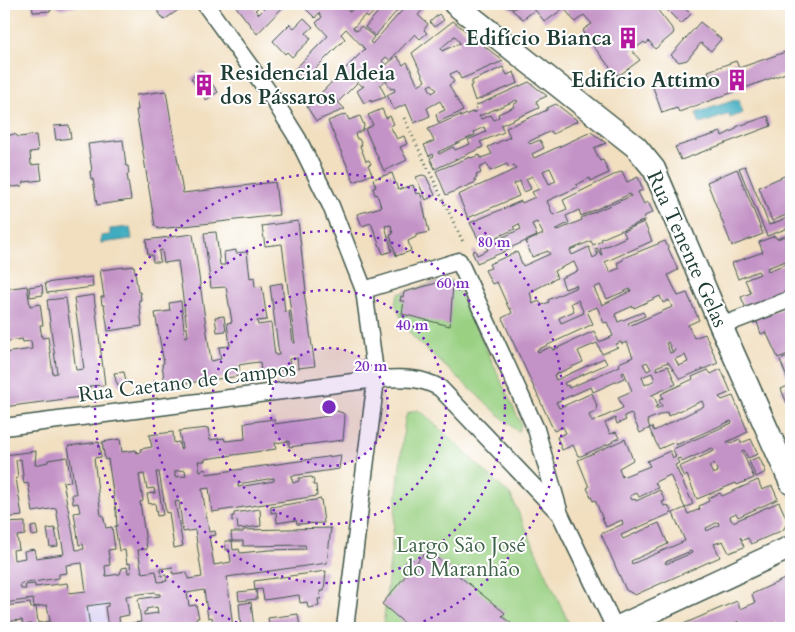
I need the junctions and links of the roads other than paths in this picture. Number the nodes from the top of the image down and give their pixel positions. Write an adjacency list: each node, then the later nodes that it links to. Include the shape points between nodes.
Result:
1 (205, 4): 3 (street, via 298,139)
2 (455, 4): 5 (street, Rua Tenente Gelas, via 636,148 654,170)
3 (364, 290): 6 (street); 9 (street, via 459,261 536,430)
4 (791, 299): 5 (street)
5 (721, 326): 8 (street, Rua Tenente Gelas)
6 (376, 379): 7 (street, Rua Caetano de Campos); 9 (street, via 417,378 440,388); 11 (street)
7 (4, 427)
8 (791, 483)
9 (560, 514): 12 (street)
10 (791, 547): 12 (street)
11 (346, 628)
12 (615, 628)

